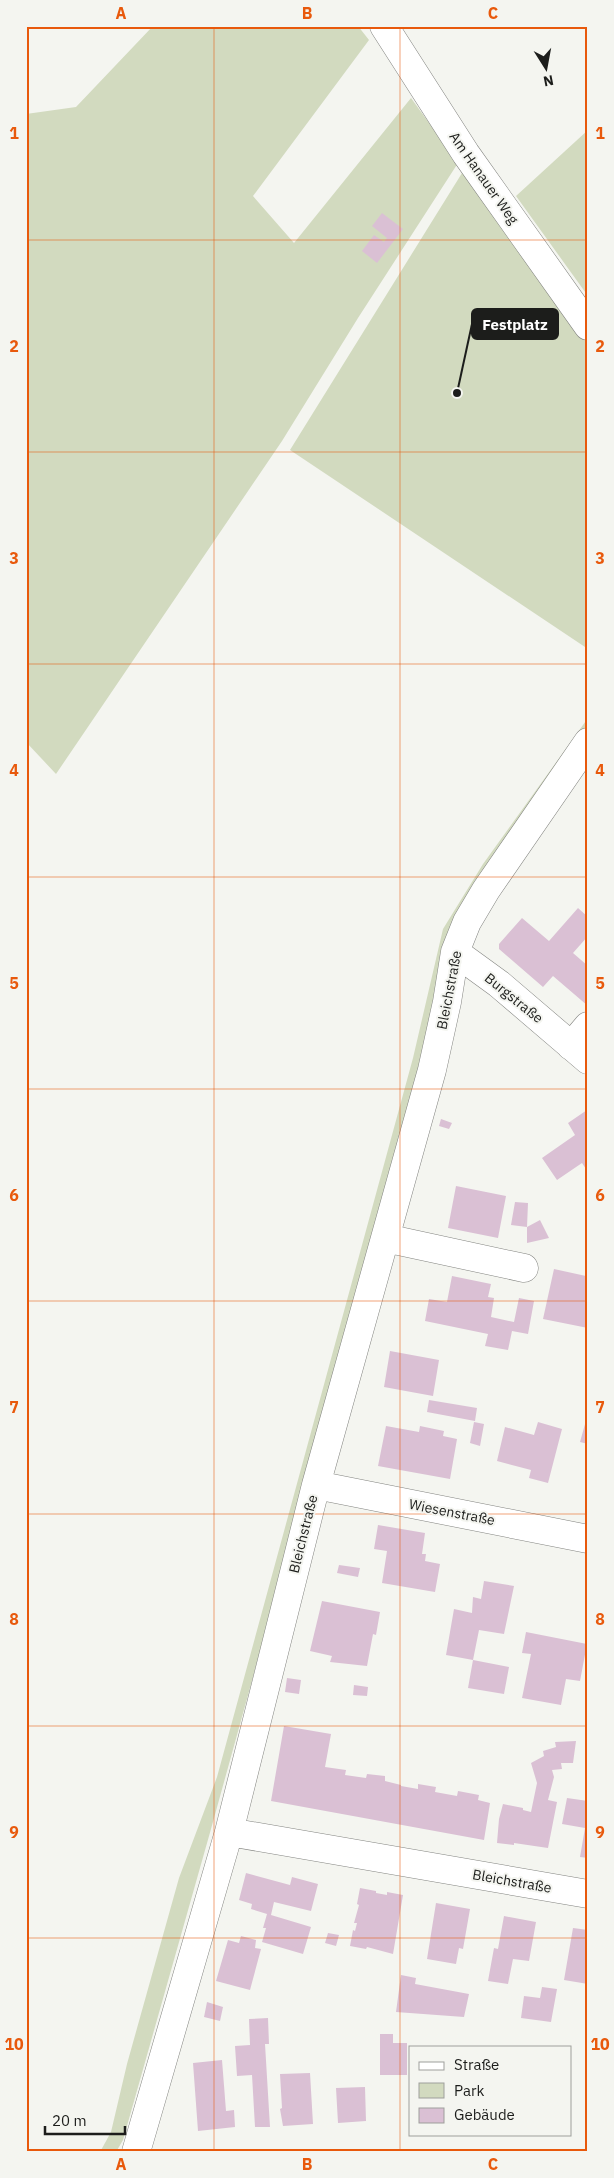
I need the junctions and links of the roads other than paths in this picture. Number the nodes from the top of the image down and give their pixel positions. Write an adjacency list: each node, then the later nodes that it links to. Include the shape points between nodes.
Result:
1 (384, 26): 2 (street, Am Hanauer Weg, via 466,154)
2 (588, 326)
3 (588, 742): 4 (street, Bleichstraße, via 486,890 467,922)
4 (455, 952): 5 (street, Burgstraße); 6 (street, Bleichstraße, via 432,1070)
5 (582, 1044)
6 (385, 1238): 7 (street); 8 (street, Bleichstraße)
7 (524, 1268)
8 (316, 1485): 9 (street, Wiesenstraße); 10 (street, Bleichstraße)
9 (588, 1539)
10 (229, 1832): 11 (street, Bleichstraße); 12 (street, Bleichstraße)
11 (588, 1894)
12 (136, 2152)

